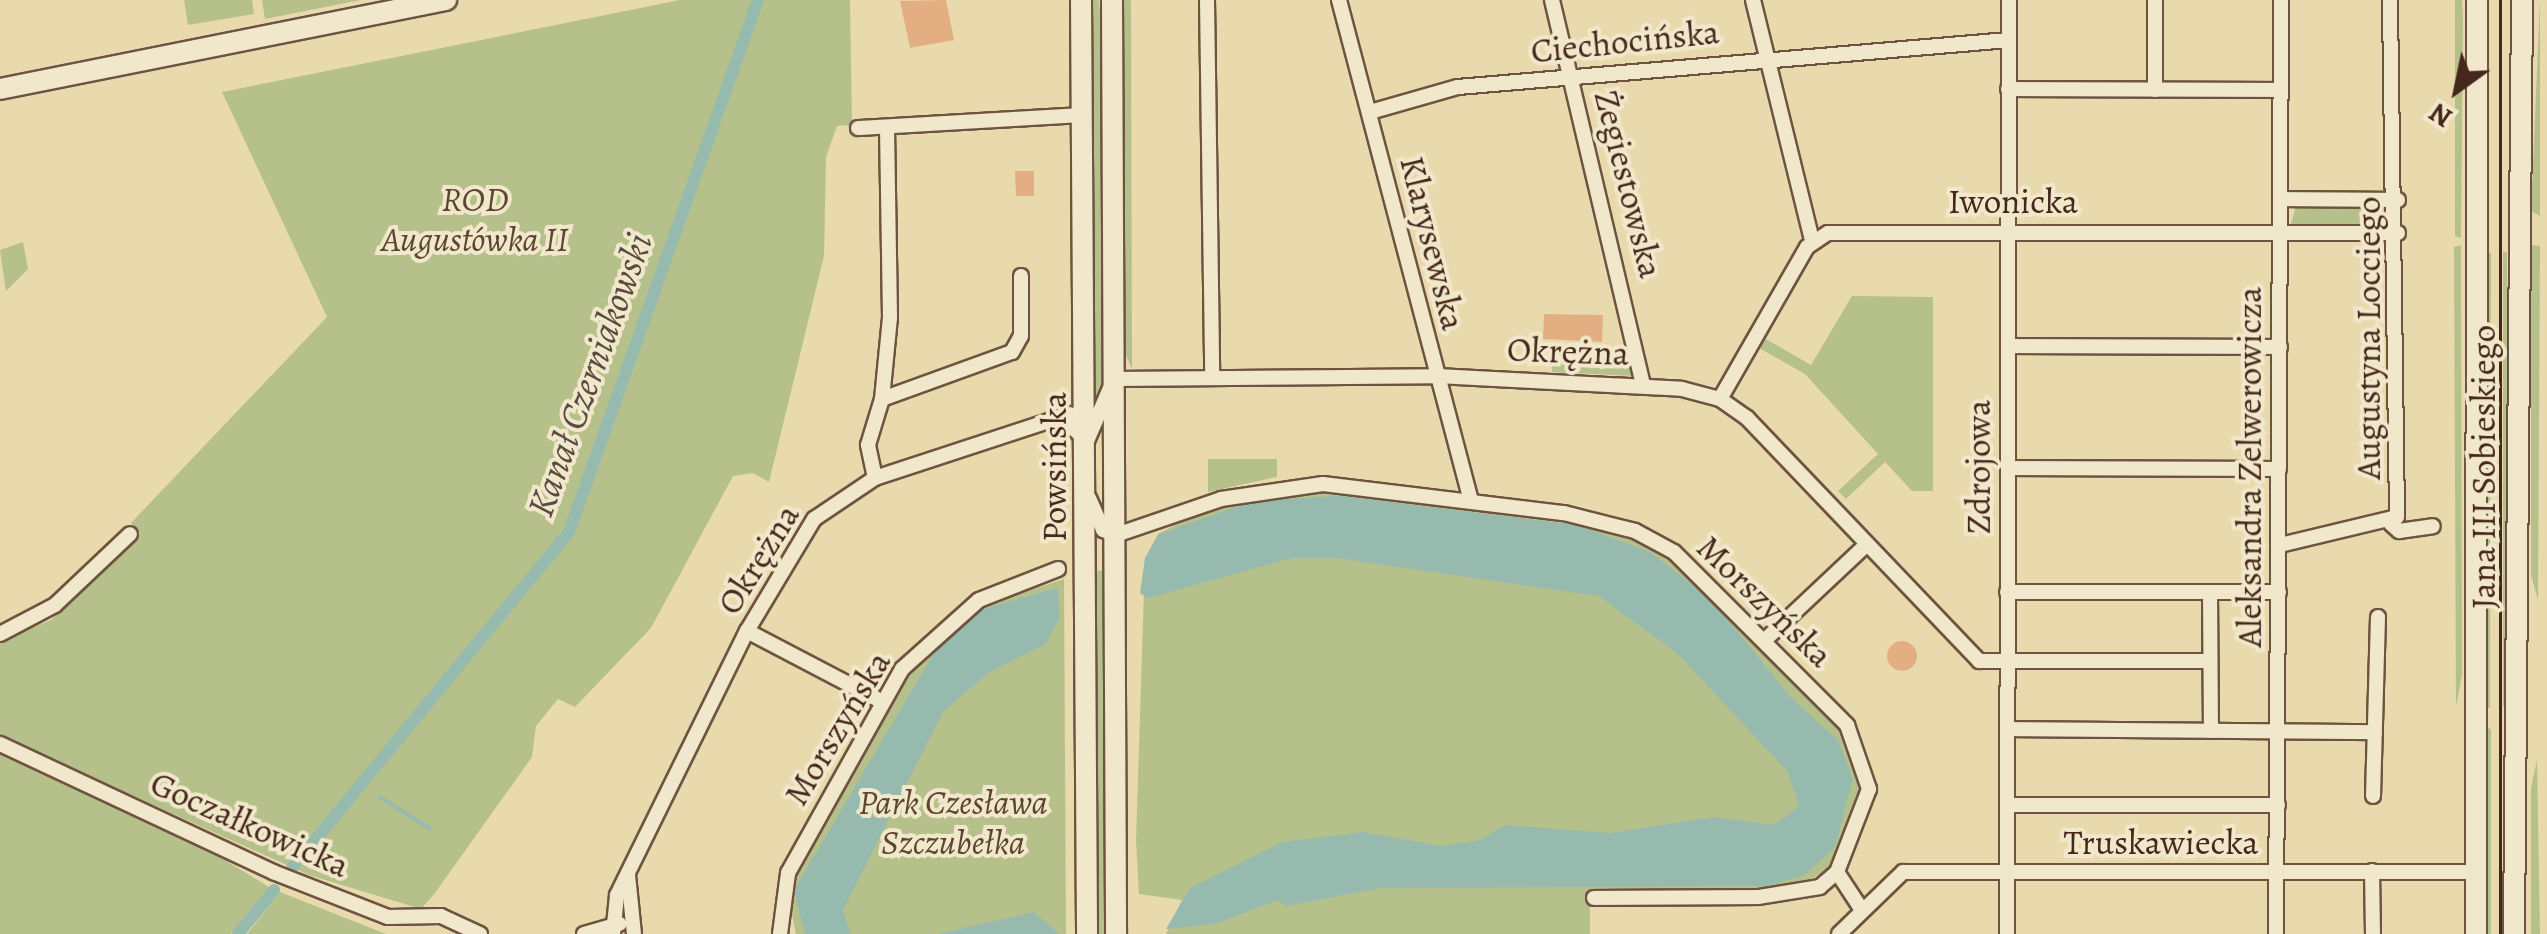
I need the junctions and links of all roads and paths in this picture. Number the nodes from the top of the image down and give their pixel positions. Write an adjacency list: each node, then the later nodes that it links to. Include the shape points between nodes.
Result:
1 (446, 0): 17 (main road)
2 (1081, 0): 22 (main road, Powsińska)
3 (1112, 0): 36 (main road, Powsińska)
4 (1206, 0): 34 (street)
5 (1339, 0): 21 (street, Klarysewska)
6 (1552, 0): 16 (street, Żegiestowska)
7 (1752, 0): 15 (street)
8 (2009, 0): 14 (street, Zdrojowa)
9 (2155, 0): 19 (street)
10 (2281, 0): 20 (street, Aleksandra Zelwerowicza)
11 (2390, 0): 26 (street, Augustyna Locciego)
12 (2477, 0): 77 (main road, Jana III Sobieskiego)
13 (2522, 0): 93 (main road, Jana III Sobieskiego)
14 (2009, 40): 15 (street, Ciechocińska); 18 (street, Zdrojowa)
15 (1766, 57): 16 (street, Ciechocińska); 30 (street)
16 (1570, 76): 21 (street, Ciechocińska, via 1458,87); 37 (street, Żegiestowska)
17 (0, 89)
18 (2008, 89): 19 (street); 27 (street, Zdrojowa)
19 (2154, 90): 20 (street)
20 (2282, 90): 25 (street, Aleksandra Zelwerowicza)
21 (1370, 112): 35 (street, Klarysewska)
22 (1084, 116): 23 (street); 40 (main road, Powsińska)
23 (887, 127): 24 (street); 38 (street, via 890,318)
24 (858, 128)
25 (2281, 199): 26 (street); 29 (street, Aleksandra Zelwerowicza)
26 (2398, 200): 28 (street, Augustyna Locciego)
27 (2009, 232): 29 (street, Iwonicka); 30 (street, Iwonicka, via 1845,230); 32 (street, Zdrojowa)
28 (2398, 232): 29 (street, Iwonicka); 48 (street, Augustyna Locciego, via 2397,510)
29 (2280, 233): 33 (street, Aleksandra Zelwerowicza)
30 (1812, 240): 39 (street)
31 (1020, 276): 38 (street, via 1021,336 1012,352)
32 (2008, 346): 33 (street); 43 (street, Zdrojowa)
33 (2280, 346): 44 (street, Aleksandra Zelwerowicza)
34 (1212, 375): 35 (street, Okrężna); 36 (street, Okrężna)
35 (1437, 376): 37 (street, Okrężna); 47 (street, Klarysewska)
36 (1114, 379): 42 (street); 51 (main road, Powsińska)
37 (1643, 384): 39 (street, Okrężna)
38 (882, 399): 45 (street, via 868,445)
39 (1720, 399): 52 (street, Okrężna, via 1768,438)
40 (1086, 406): 41 (street, Okrężna); 42 (main road, Powsińska)
41 (1062, 418): 42 (street); 45 (street, Okrężna)
42 (1087, 441): 46 (main road, Powsińska)
43 (2009, 468): 44 (street); 55 (street, Zdrojowa)
44 (2279, 469): 53 (street, Aleksandra Zelwerowicza)
45 (875, 478): 59 (street, Okrężna, via 814,519)
46 (1087, 493): 51 (street, via 1098,522); 86 (main road, Powsińska)
47 (1470, 501): 51 (street, Morszyńska, via 1300,484 1221,499); 61 (street, Morszyńska, via 1635,531 1707,579)
48 (2390, 524): 49 (street, via 2398,531); 53 (street, Augustyna Locciego)
49 (2433, 526)
50 (130, 534): 60 (street, via 55,605)
51 (1116, 535): 87 (main road, Powsińska)
52 (1866, 545): 61 (street); 63 (street, Okrężna, via 1970,656)
53 (2280, 545): 57 (street, Aleksandra Zelwerowicza)
54 (1058, 569): 64 (street, Morszyńska, via 952,619)
55 (2007, 592): 56 (street); 63 (street, Zdrojowa)
56 (2210, 592): 57 (street); 62 (street)
57 (2280, 592): 66 (street, Aleksandra Zelwerowicza)
58 (2378, 617): 68 (street)
59 (747, 631): 64 (street); 73 (street, Okrężna)
60 (0, 634)
61 (1766, 640): 74 (street, Morszyńska, via 1846,725 1865,760 1869,789)
62 (2210, 661): 63 (street, Okrężna); 67 (street)
63 (2008, 662): 65 (street, Zdrojowa)
64 (881, 701): 85 (street, Morszyńska, via 788,873)
65 (2009, 729): 67 (street); 71 (street, Zdrojowa)
66 (2278, 730): 67 (street); 68 (street); 72 (street, Aleksandra Zelwerowicza)
67 (2211, 731)
68 (2375, 732): 70 (street)
69 (0, 744): 83 (street, Goczałkowicka, via 388,917 442,916)
70 (2373, 796)
71 (2008, 805): 72 (street); 78 (street, Zdrojowa)
72 (2278, 805): 75 (street, Aleksandra Zelwerowicza)
73 (628, 871): 81 (street, Okrężna); 82 (street, Okrężna)
74 (1837, 872): 79 (street, via 1796,894); 80 (street)
75 (2278, 872): 76 (street, Truskawiecka); 78 (street, Truskawiecka); 90 (street, Aleksandra Zelwerowicza)
76 (2372, 872): 77 (street, Truskawiecka); 91 (street)
77 (2476, 872): 92 (main road, Jana III Sobieskiego)
78 (2008, 873): 80 (street, Truskawiecka, via 1903,872); 89 (street, Zdrojowa)
79 (1594, 898)
80 (1860, 907): 88 (street)
81 (632, 928): 82 (street)
82 (613, 930): 84 (street)
83 (480, 934)
84 (584, 934)
85 (780, 934)
86 (1087, 934)
87 (1116, 934)
88 (1838, 934)
89 (2007, 934)
90 (2276, 934)
91 (2372, 934)
92 (2476, 934)
93 (2514, 934)

